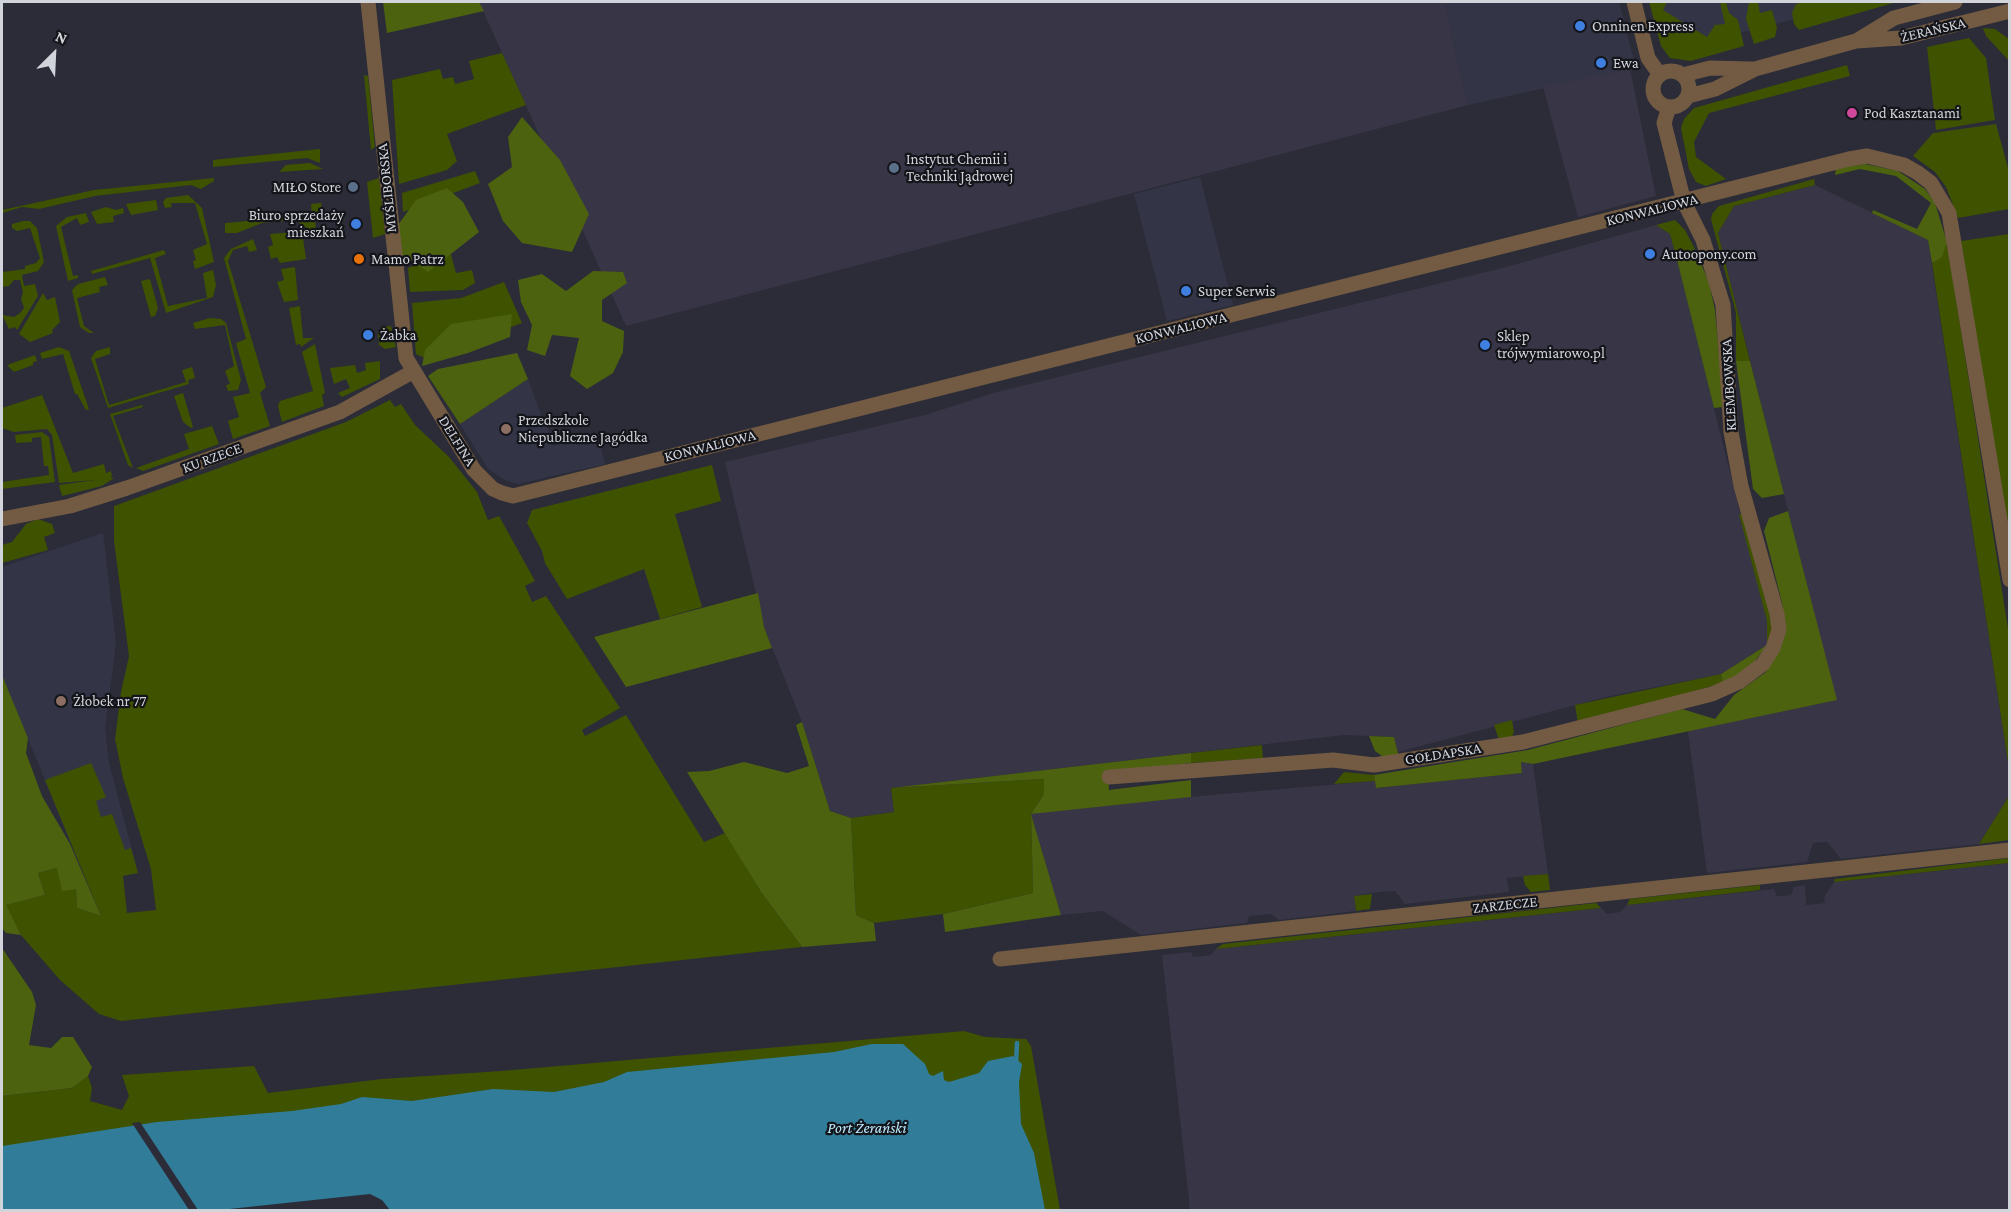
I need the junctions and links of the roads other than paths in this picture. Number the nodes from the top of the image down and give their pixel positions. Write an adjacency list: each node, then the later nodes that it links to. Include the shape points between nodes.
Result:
1 (368, 2): 12 (street, MYŚLIBORSKA, via 404,350)
2 (1634, 2): 7 (street, via 1648,58)
3 (1955, 2): 5 (street, ŻERAŃSKA, via 1894,18)
4 (2010, 11): 5 (street, ŻERAŃSKA, via 1901,38)
5 (1856, 41): 6 (street, ŻERAŃSKA)
6 (1755, 69): 8 (street, ŻERAŃSKA, via 1710,68); 9 (street, ŻERAŃSKA, via 1715,89)
7 (1660, 75): 8 (street, via 1667,71); 10 (street, via 1653,90 1661,104)
8 (1683, 75): 9 (street)
9 (1688, 96): 10 (street)
10 (1669, 107): 11 (street, KLEMBOWSKA, via 1664,123)
11 (1684, 202): 13 (street, KONWALIOWA); 15 (street, KONWALIOWA, via 1867,156 1904,165 1931,183 1949,213); 16 (street, KLEMBOWSKA, via 1703,240 1723,305 1731,432 1741,486 1777,614 1779,630)
12 (414, 371): 13 (street, DELFINA, via 474,470 493,489); 14 (street, KU RZECE, via 340,412 127,488 70,506)
13 (513, 496)
14 (2, 519)
15 (2010, 580)
16 (1763, 664): 17 (street, GOŁDAPSKA, via 1739,682 1712,694 1523,742 1374,765 1333,760)
17 (1108, 777)
18 (2010, 850): 19 (street, ZARZECZE)
19 (1000, 959)

